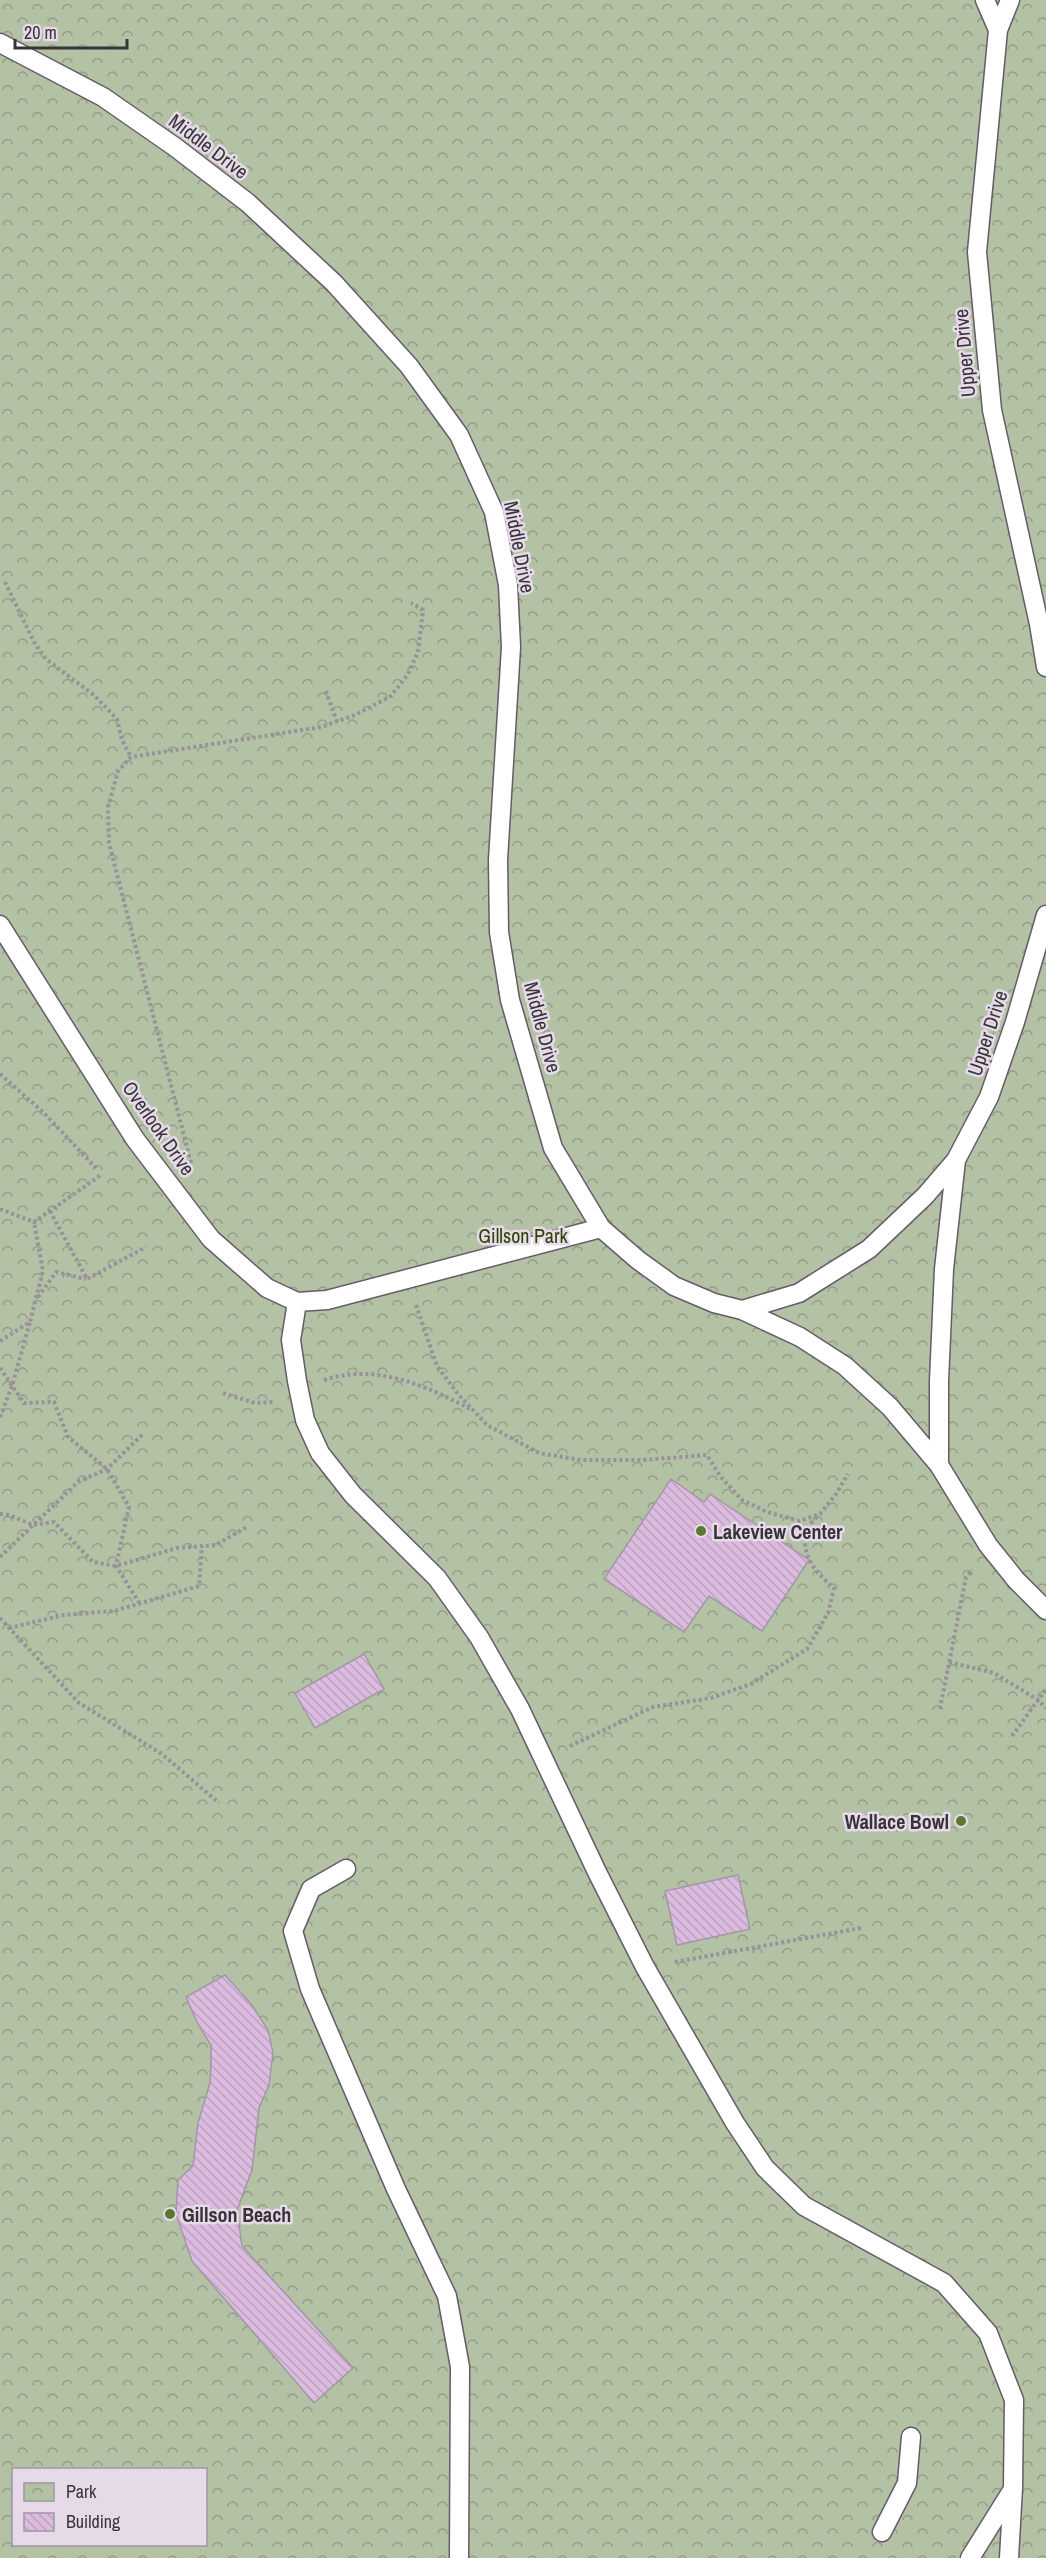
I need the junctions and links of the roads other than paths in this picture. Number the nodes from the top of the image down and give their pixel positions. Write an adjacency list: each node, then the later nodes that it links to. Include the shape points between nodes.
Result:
1 (985, 0): 3 (lane)
2 (1010, 0): 3 (lane)
3 (998, 30): 5 (lane, Upper Drive, via 977,252 992,410)
4 (0, 43): 9 (lane, Middle Drive, via 103,97 249,203 364,316 409,366 459,435 494,512 508,585 511,647 498,860 498,932 510,1000 553,1148)
5 (1046, 668)
6 (1046, 915): 8 (lane, Upper Drive, via 1016,1022 989,1097)
7 (0, 925): 10 (lane, Overlook Drive, via 135,1138 211,1239 267,1288)
8 (956, 1160): 11 (lane, via 869,1249 799,1293); 12 (lane, via 944,1269)
9 (601, 1228): 10 (lane, Overlook Drive, via 327,1300); 11 (lane, Middle Drive, via 674,1286)
10 (297, 1302): 16 (lane, via 291,1340 305,1420 320,1453 353,1495 437,1578 479,1637 520,1709 645,1967 765,2168 804,2206 944,2283 988,2333 1014,2400)
11 (742, 1310): 12 (lane, Middle Drive, via 800,1337 845,1366 890,1407)
12 (939, 1465): 13 (lane, Middle Drive, via 998,1557)
13 (1046, 1610)
14 (346, 1869): 18 (lane, via 311,1889 293,1931 310,1989 345,2073 447,2296 460,2367)
15 (911, 2437): 17 (lane, via 907,2483)
16 (1014, 2488): 19 (lane); 20 (lane)
17 (882, 2532)
18 (459, 2558)
19 (970, 2558)
20 (1009, 2558)

